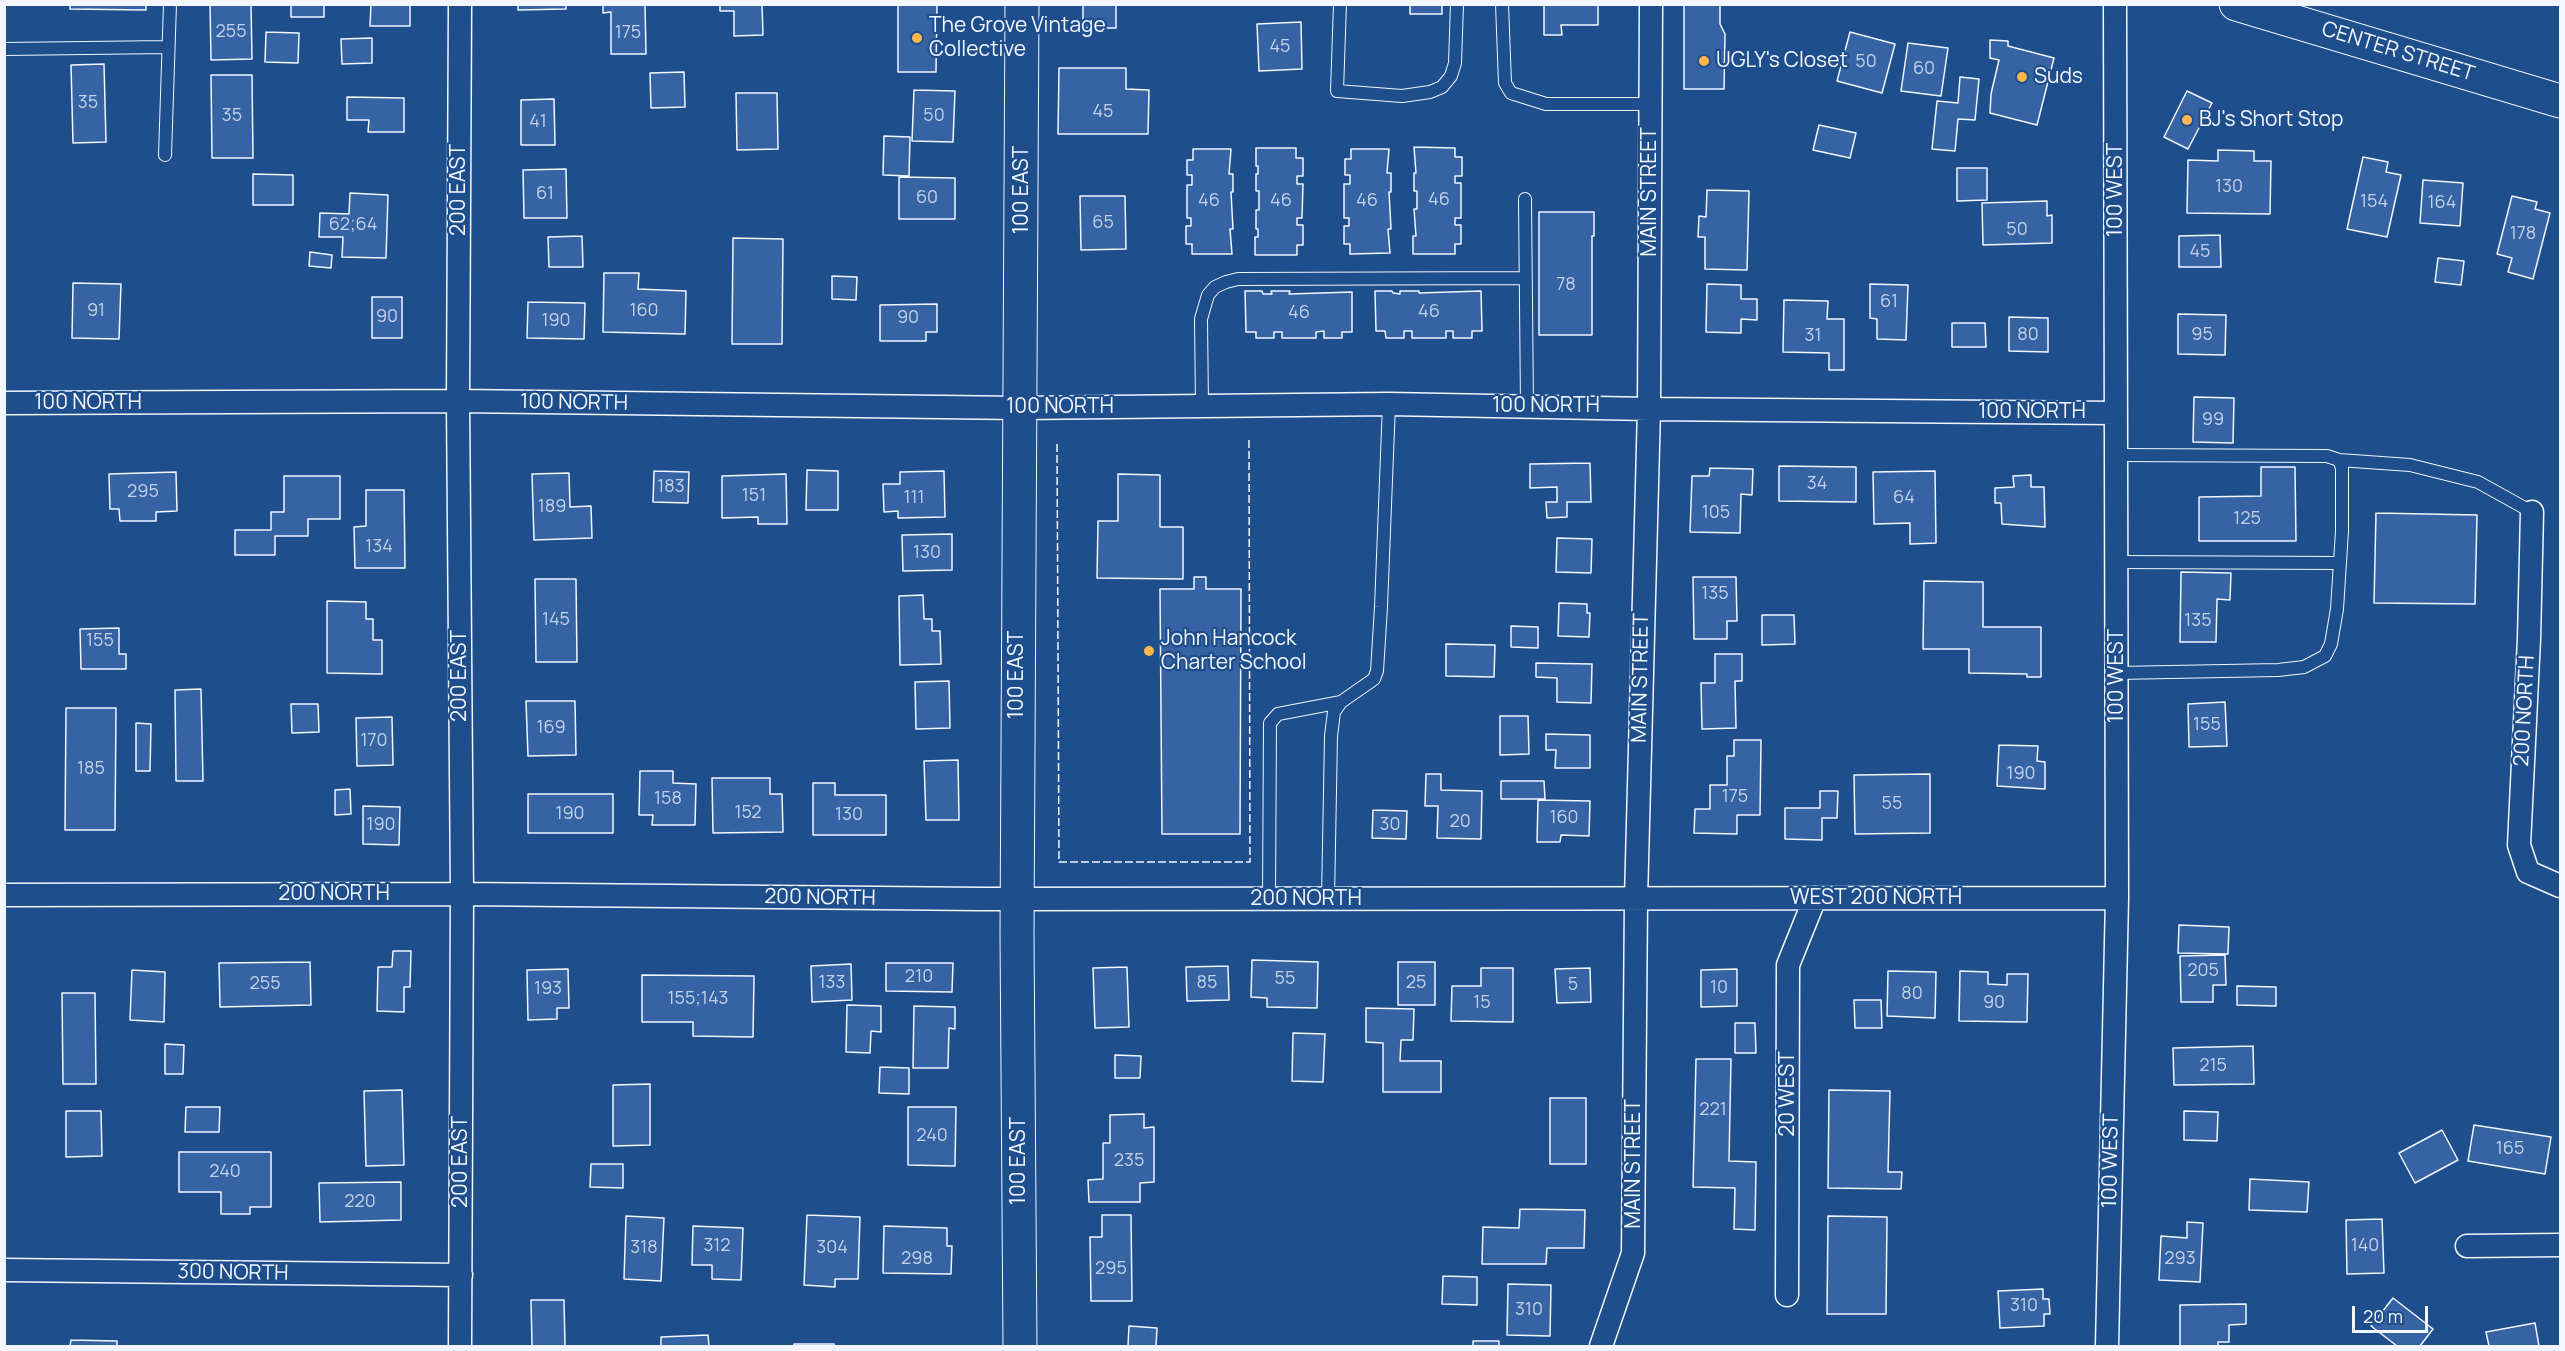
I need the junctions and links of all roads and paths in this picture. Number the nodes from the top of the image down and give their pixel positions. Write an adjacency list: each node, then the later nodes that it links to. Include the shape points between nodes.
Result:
1 (170, 4): 11 (lane)
2 (460, 4): 18 (street, 200 EAST)
3 (1022, 4): 23 (main road, 100 EAST)
4 (1340, 4): 5 (lane, via 1337,91 1402,96 1430,92 1442,87 1451,76)
5 (1457, 4)
6 (1502, 4): 14 (lane, via 1505,83 1511,93 1546,104)
7 (1651, 4): 14 (street, MAIN STREET)
8 (2115, 4): 25 (street, 100 WEST)
9 (2236, 4): 10 (main road, CENTER STREET)
10 (2278, 10): 13 (main road, CENTER STREET)
11 (168, 47): 12 (lane); 15 (lane)
12 (4, 48)
13 (2560, 101)
14 (1650, 104): 24 (street, MAIN STREET)
15 (165, 155)
16 (1525, 199): 17 (lane)
17 (1524, 278): 21 (lane, via 1226,282 1208,295 1202,313); 22 (lane)
18 (458, 401): 19 (street, 100 NORTH); 23 (street, 100 NORTH); 34 (street, 200 EAST)
19 (4, 403)
20 (1389, 404): 21 (street, 100 NORTH); 22 (street, 100 NORTH); 32 (lane, via 1377,671 1374,679)
21 (1202, 406): 23 (street, 100 NORTH)
22 (1527, 407): 24 (street, 100 NORTH)
23 (1020, 408): 38 (main road, 100 EAST)
24 (1649, 409): 25 (street, 100 NORTH); 41 (street, MAIN STREET)
25 (2116, 413): 26 (street, 100 WEST)
26 (2116, 455): 27 (lane, via 2327,456); 29 (street, 100 WEST)
27 (2339, 460): 28 (lane, via 2410,465 2478,482); 30 (lane)
28 (2532, 512): 33 (street, 200 NORTH, via 2518,845 2528,872)
29 (2116, 562): 30 (lane); 31 (street, 100 WEST)
30 (2340, 563): 31 (lane, via 2331,644 2325,657 2315,663 2278,670)
31 (2117, 673): 37 (street, 100 WEST)
32 (1341, 702): 39 (lane, via 1278,714 1270,723); 40 (lane, via 1334,712 1331,736)
33 (2560, 886)
34 (462, 894): 35 (street, 200 NORTH); 38 (street, 200 NORTH); 45 (street, 200 EAST)
35 (4, 895)
36 (1815, 898): 37 (street, WEST 200 NORTH); 41 (street, WEST 200 NORTH); 46 (street, 20 WEST, via 1788,965)
37 (2117, 898): 50 (street, 100 WEST)
38 (1017, 899): 39 (street, 200 NORTH); 48 (main road, 100 EAST)
39 (1269, 899): 40 (street, 200 NORTH)
40 (1328, 899): 41 (street, 200 NORTH)
41 (1636, 899): 49 (street, MAIN STREET, via 1633,1253)
42 (2560, 1245): 43 (street)
43 (2467, 1246)
44 (4, 1270): 45 (street, 300 NORTH)
45 (461, 1275): 47 (street, 200 EAST)
46 (1787, 1295)
47 (460, 1347)
48 (1020, 1347)
49 (1601, 1347)
50 (2108, 1347)

